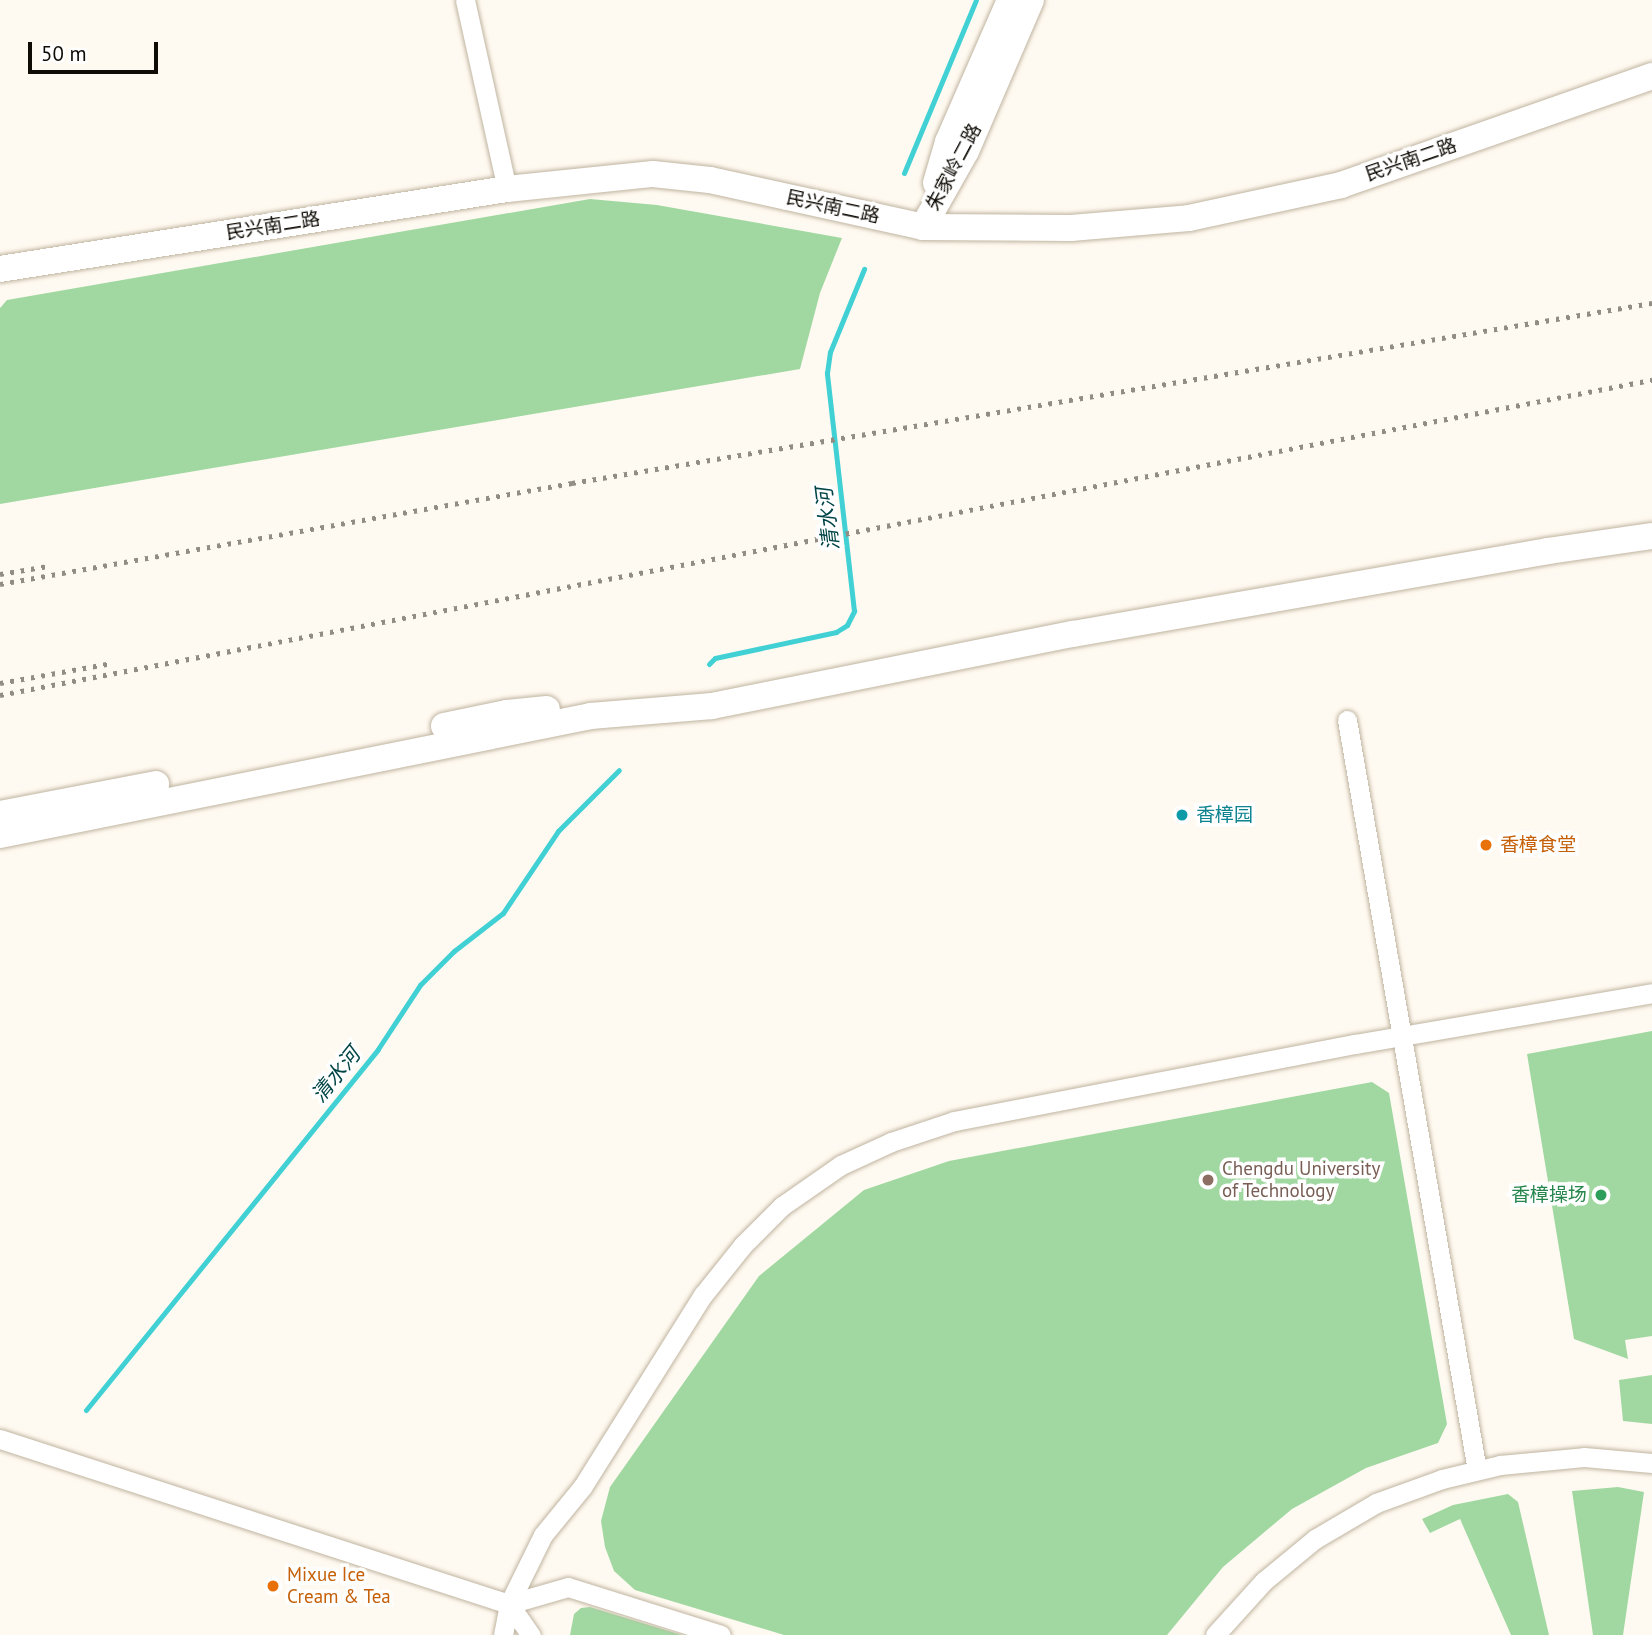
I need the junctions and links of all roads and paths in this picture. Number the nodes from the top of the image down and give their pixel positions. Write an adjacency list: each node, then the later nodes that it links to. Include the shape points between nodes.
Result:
1 (465, 0): 5 (street)
2 (1010, 0): 6 (street, 朱家岭二路, via 948,142)
3 (1031, 0): 6 (street, 朱家岭二路, via 966,151)
4 (1652, 76): 6 (street, 民兴南二路, via 1341,184 1189,218 1071,228)
5 (507, 188): 6 (street, 民兴南二路, via 653,174 710,180); 7 (street, 民兴南二路)
6 (923, 227)
7 (0, 269)
8 (1652, 519): 11 (street, via 1224,590 710,693 507,713)
9 (1652, 536): 12 (street, via 1073,634 712,706 591,716)
10 (1347, 720): 14 (street)
11 (0, 814)
12 (0, 835)
13 (1652, 993): 14 (street)
14 (1402, 1036): 17 (street); 18 (street, via 954,1121 841,1165 782,1206 703,1295 583,1486 543,1535)
15 (0, 1439): 18 (street)
16 (1652, 1463): 17 (street, via 1584,1457)
17 (1476, 1470): 22 (street, via 1376,1503 1315,1539 1264,1581)
18 (509, 1604): 19 (street); 20 (street); 21 (street, via 568,1587)
19 (503, 1635)
20 (531, 1635)
21 (721, 1635)
22 (1215, 1635)

